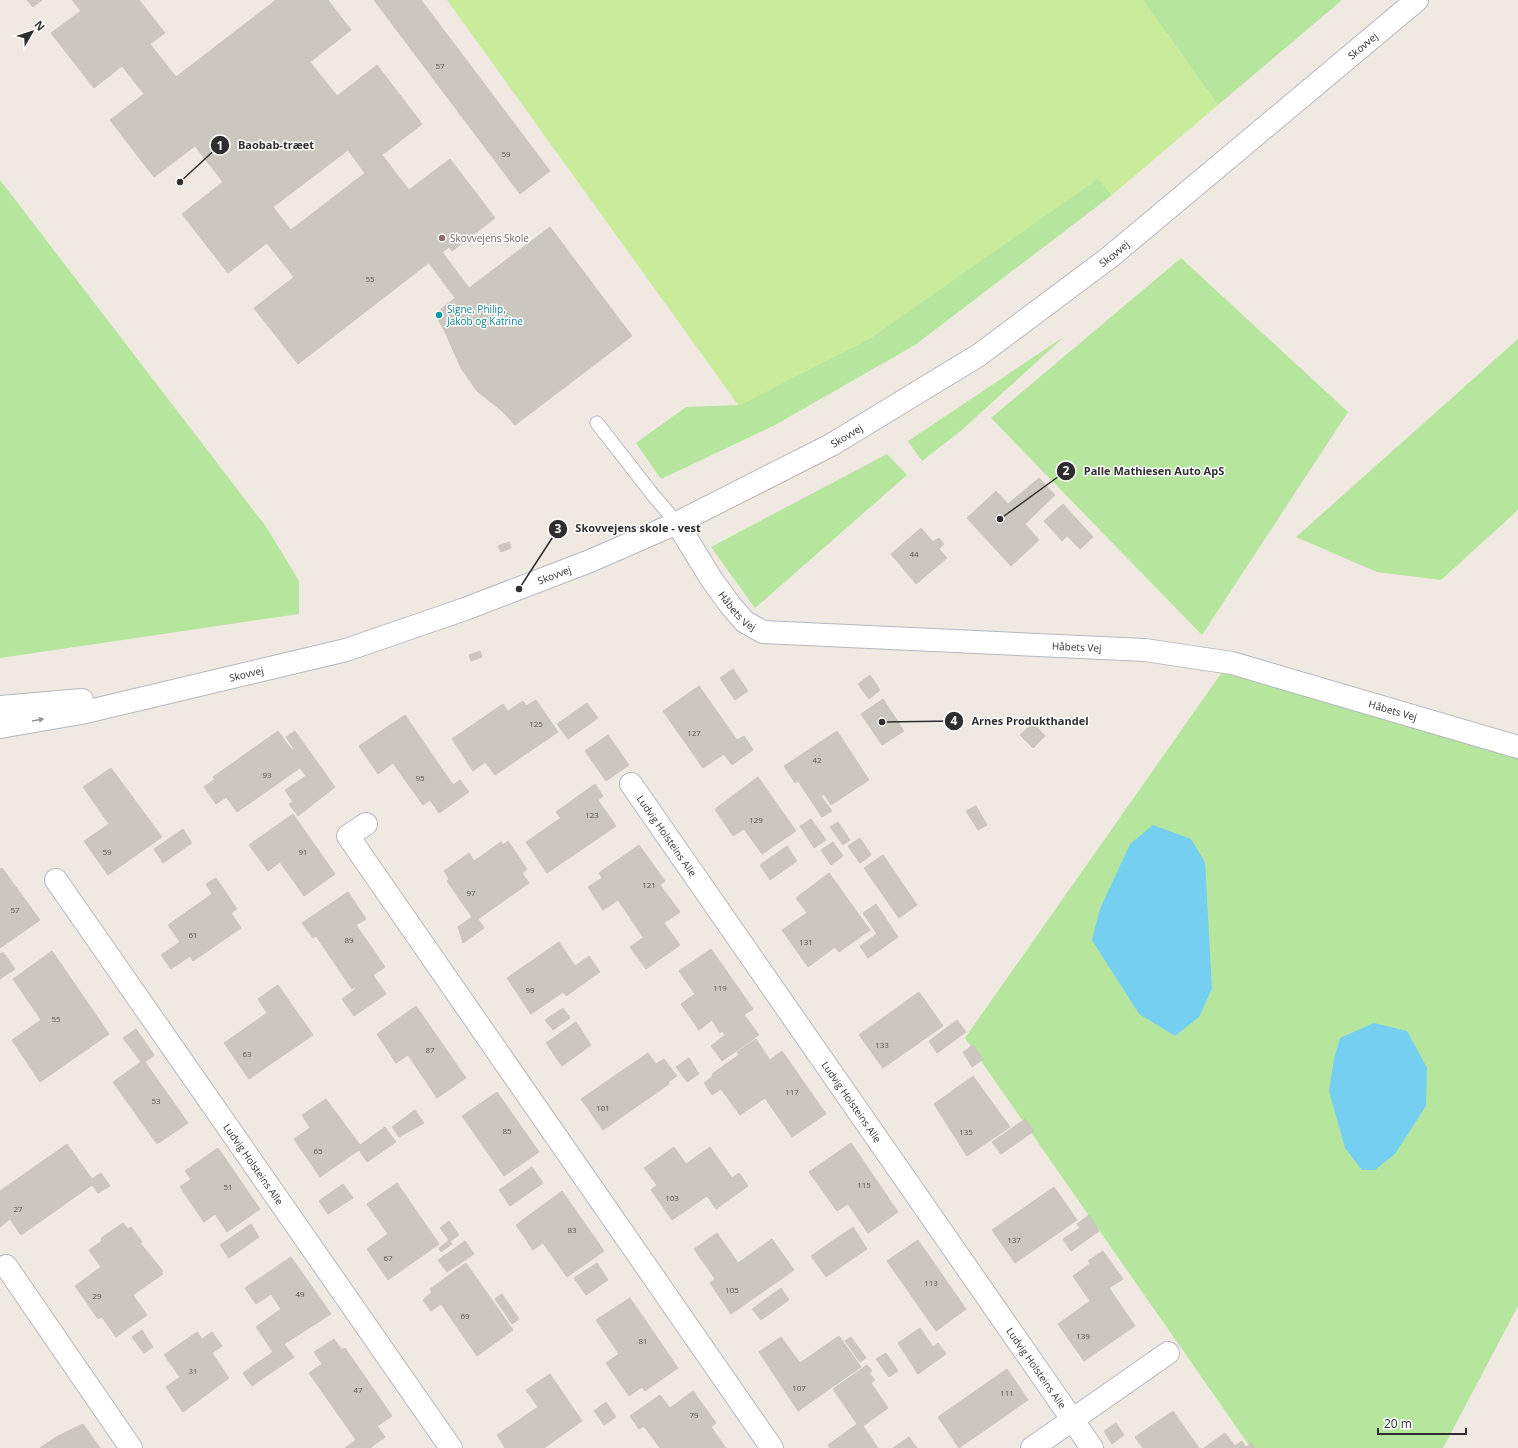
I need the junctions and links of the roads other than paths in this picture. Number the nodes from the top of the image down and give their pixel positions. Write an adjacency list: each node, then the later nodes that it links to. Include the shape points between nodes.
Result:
1 (1417, 0): 3 (street, Skovvej, via 1110,257 979,355 831,445)
2 (598, 422): 3 (lane, via 653,496)
3 (677, 523): 4 (street, Skovvej, via 519,589 361,644); 7 (street, Håbets Vej, via 731,606 745,622 763,632 1145,650 1232,663)
4 (177, 691): 5 (street, Skovvej); 6 (street, Skovvej, one-way to 4, via 81,713)
5 (0, 707)
6 (0, 727)
7 (1518, 747)
8 (631, 784): 13 (street, Ludvig Holsteins Alle)
9 (366, 824): 16 (street, via 348,836)
10 (56, 880): 15 (street, Ludvig Holsteins Alle)
11 (6, 1266): 14 (street)
12 (1168, 1353): 13 (street, Ludvig Holsteins Alle)
13 (1073, 1420): 17 (street, Ludvig Holsteins Alle); 18 (street, Ludvig Holsteins Alle)
14 (132, 1448)
15 (451, 1448)
16 (772, 1448)
17 (1032, 1448)
18 (1092, 1448)

